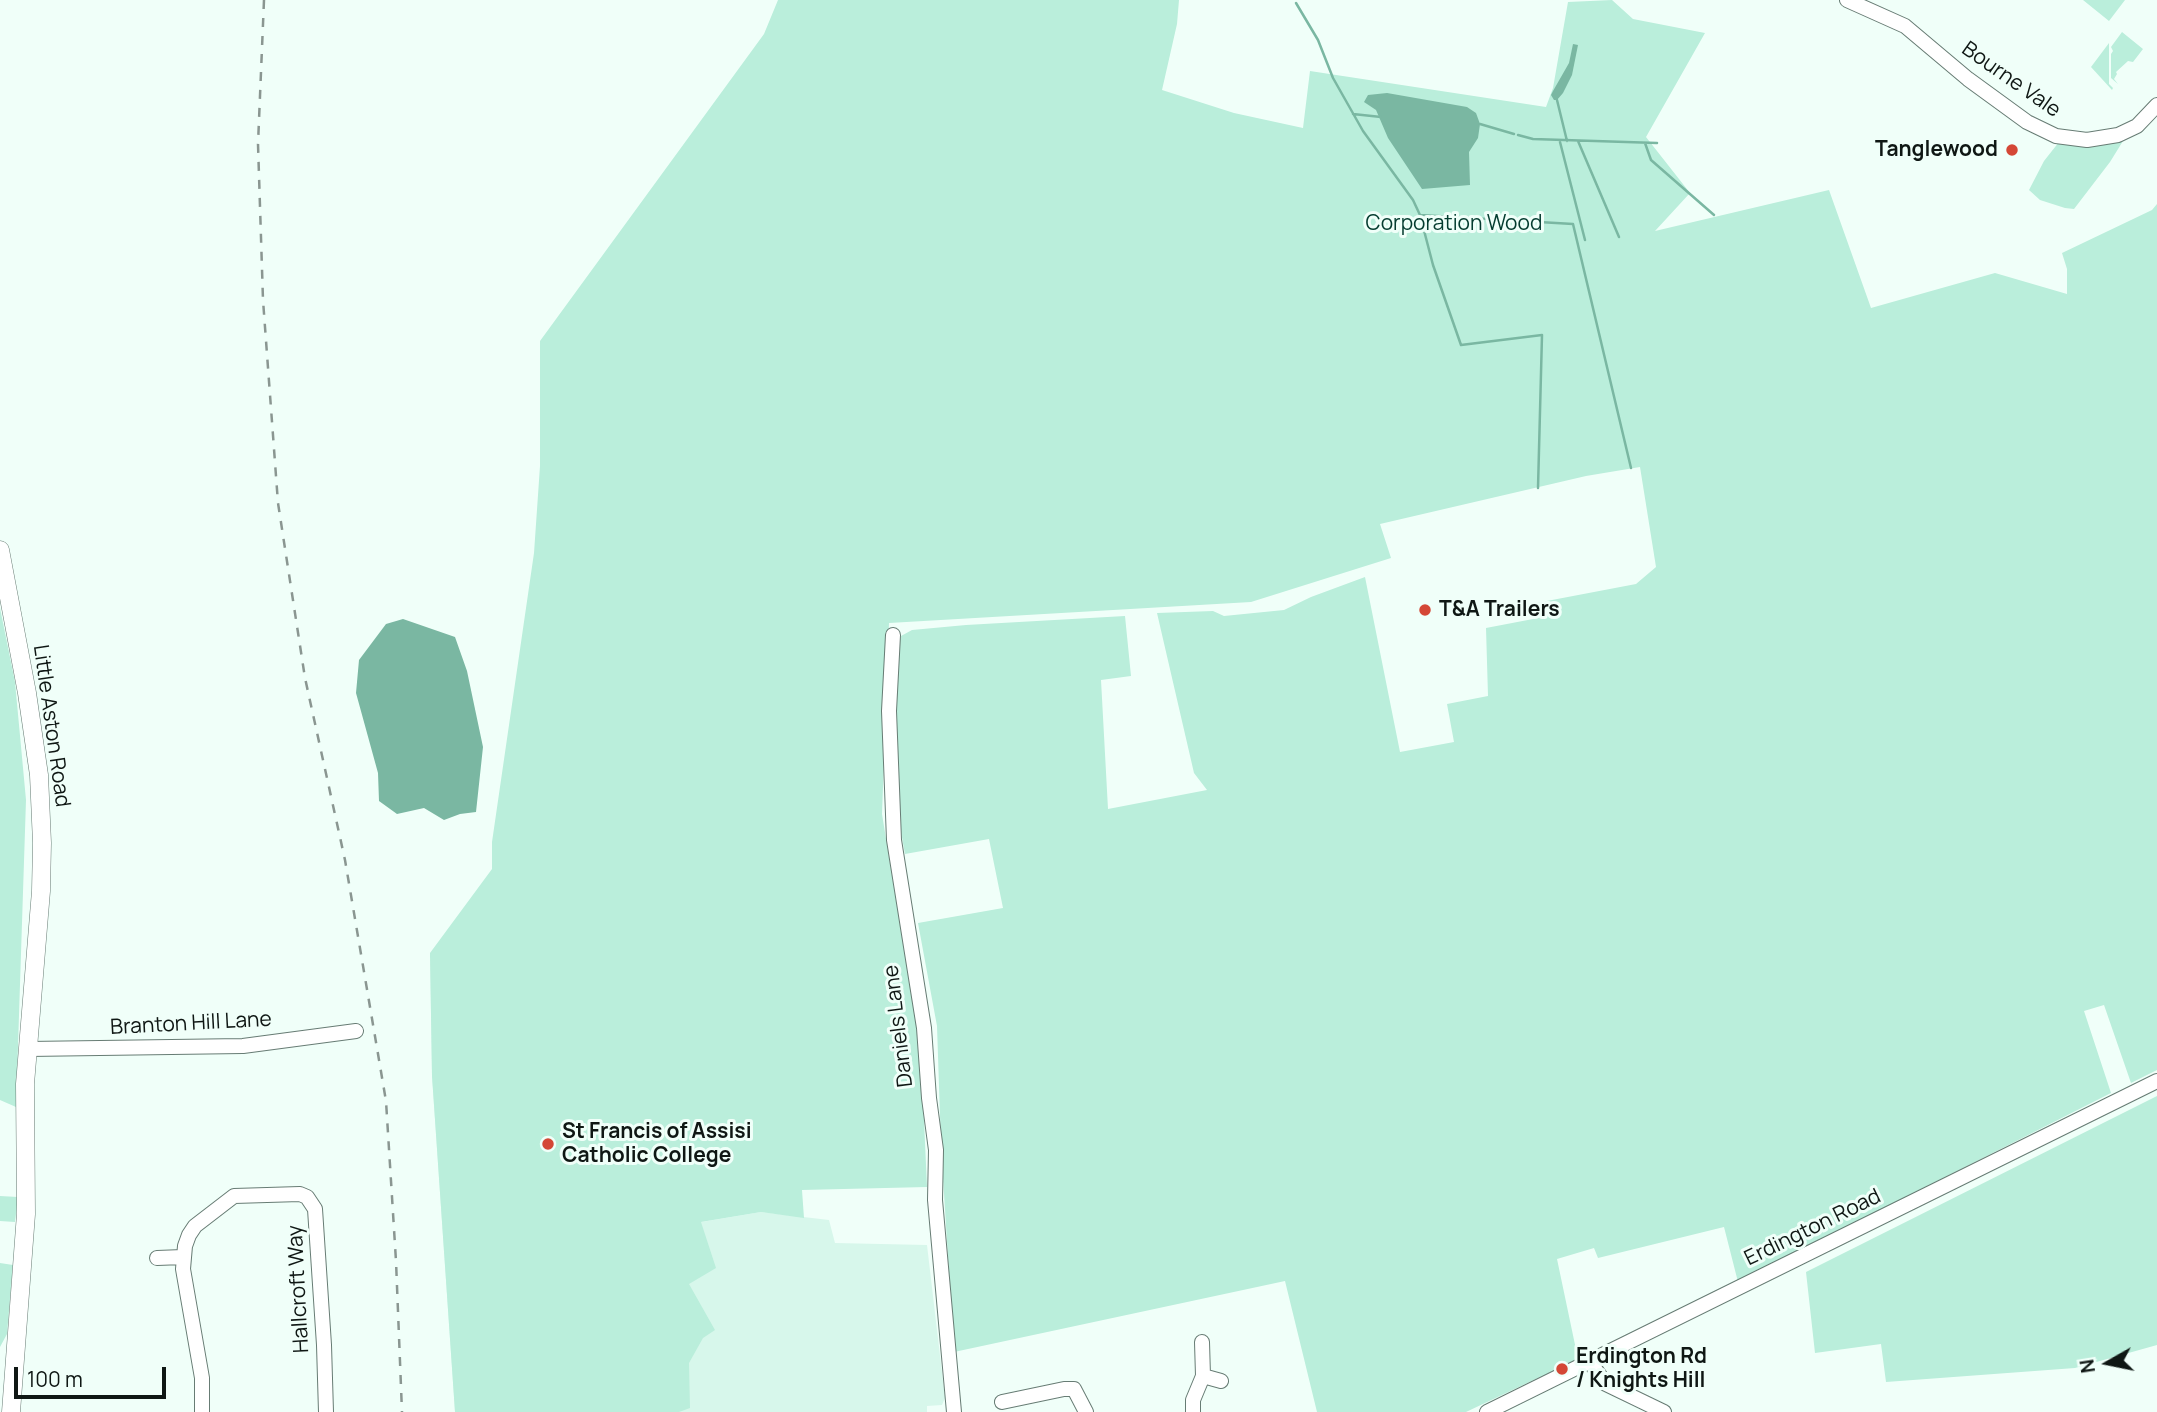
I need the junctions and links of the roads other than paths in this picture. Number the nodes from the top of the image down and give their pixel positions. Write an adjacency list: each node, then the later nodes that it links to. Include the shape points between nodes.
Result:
1 (1847, 0): 2 (street, Bourne Vale, via 1905,26 1968,79 2056,136 2087,140 2118,135 2137,126)
2 (2157, 105)
3 (0, 550): 6 (main road, Little Aston Road, via 27,693 41,809 41,891)
4 (893, 635): 19 (street, Daniels Lane, via 889,711 894,840 924,1028)
5 (356, 1031): 6 (street, Branton Hill Lane, via 243,1046)
6 (28, 1049): 16 (main road, Little Aston Road, via 26,1214)
7 (2157, 1081): 11 (street, Erdington Road)
8 (183, 1257): 9 (street); 17 (street, Hallcroft Way, via 202,1378); 18 (street, Hallcroft Way, via 195,1226 234,1196 307,1197 315,1209)
9 (157, 1258)
10 (1202, 1342): 12 (street)
11 (1591, 1362): 22 (street, Erdington Road); 23 (street, via 1606,1384)
12 (1203, 1376): 13 (street); 21 (street, via 1192,1400)
13 (1221, 1381)
14 (1002, 1402): 15 (street)
15 (1023, 1405): 20 (street, via 1074,1389)
16 (11, 1412)
17 (202, 1412)
18 (326, 1412)
19 (954, 1412)
20 (1086, 1412)
21 (1193, 1412)
22 (1486, 1412)
23 (1664, 1412)

